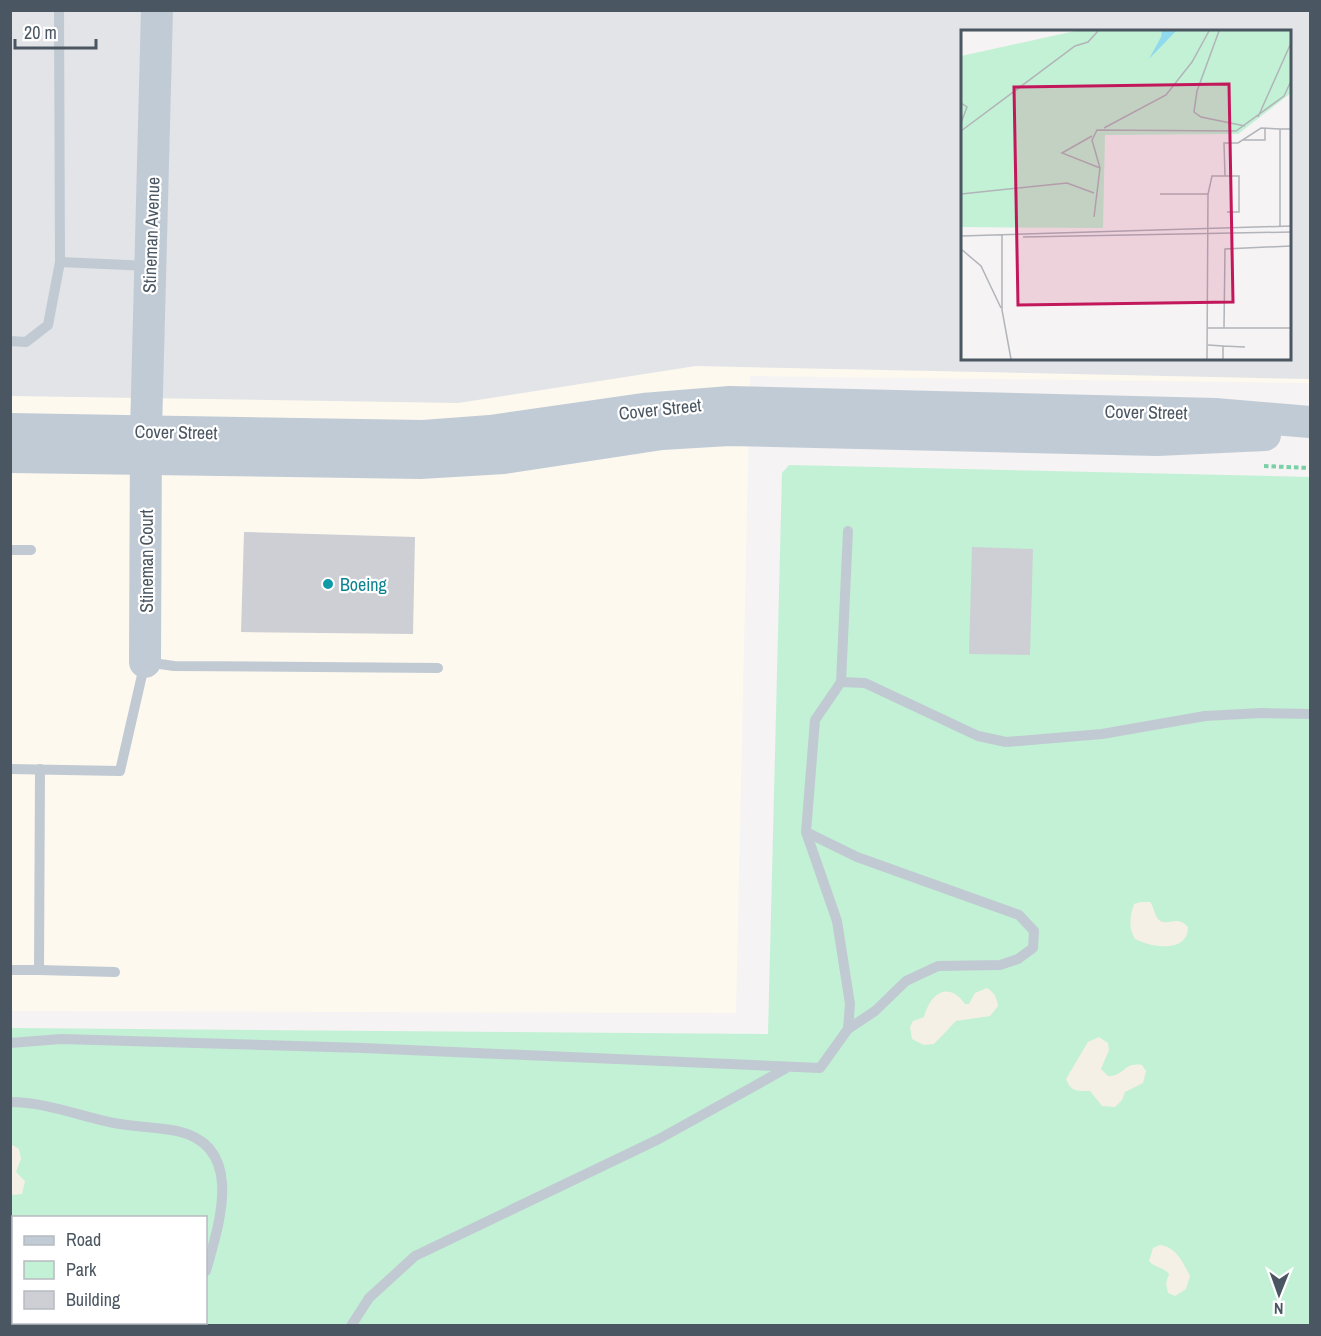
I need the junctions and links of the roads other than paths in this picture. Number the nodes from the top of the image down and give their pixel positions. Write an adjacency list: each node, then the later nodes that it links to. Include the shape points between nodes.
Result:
1 (59, 10): 3 (lane)
2 (157, 10): 4 (street, Stineman Avenue)
3 (60, 262): 4 (lane); 5 (lane, via 48,324 26,342)
4 (150, 266): 9 (street, Stineman Avenue)
5 (10, 341)
6 (1311, 422): 9 (street, Cover Street, via 1215,414 730,402 490,431)
7 (10, 429): 9 (street, Cover Street)
8 (1311, 434): 9 (street, Cover Street, via 1157,440 729,430 662,434 504,458 420,464)
9 (146, 446): 10 (street, Cover Street); 14 (street, Stineman Court)
10 (10, 457)
11 (848, 531): 16 (lane)
12 (10, 550): 13 (lane)
13 (31, 550)
14 (145, 662): 15 (lane, via 174,666); 19 (lane, via 120,771)
15 (438, 668)
16 (841, 682): 17 (lane, via 865,683 978,736 1005,742 1102,734 1205,716); 20 (lane, via 815,720)
17 (1311, 714)
18 (10, 769): 19 (lane)
19 (40, 769): 22 (lane)
20 (806, 832): 24 (lane, via 837,921 850,1004); 24 (lane, via 857,857 1019,915 1034,931 1033,948 1018,959 1000,965 938,966 906,981 875,1011)
21 (10, 970): 22 (lane)
22 (39, 970): 23 (lane)
23 (115, 972)
24 (848, 1029): 26 (lane, via 820,1068)
25 (10, 1043): 26 (lane, via 61,1040 363,1048)
26 (786, 1069): 29 (lane, via 659,1139 415,1256 369,1298)
27 (10, 1102): 28 (lane, via 180,1132 208,1144 220,1166 223,1197)
28 (207, 1267)
29 (351, 1326)

